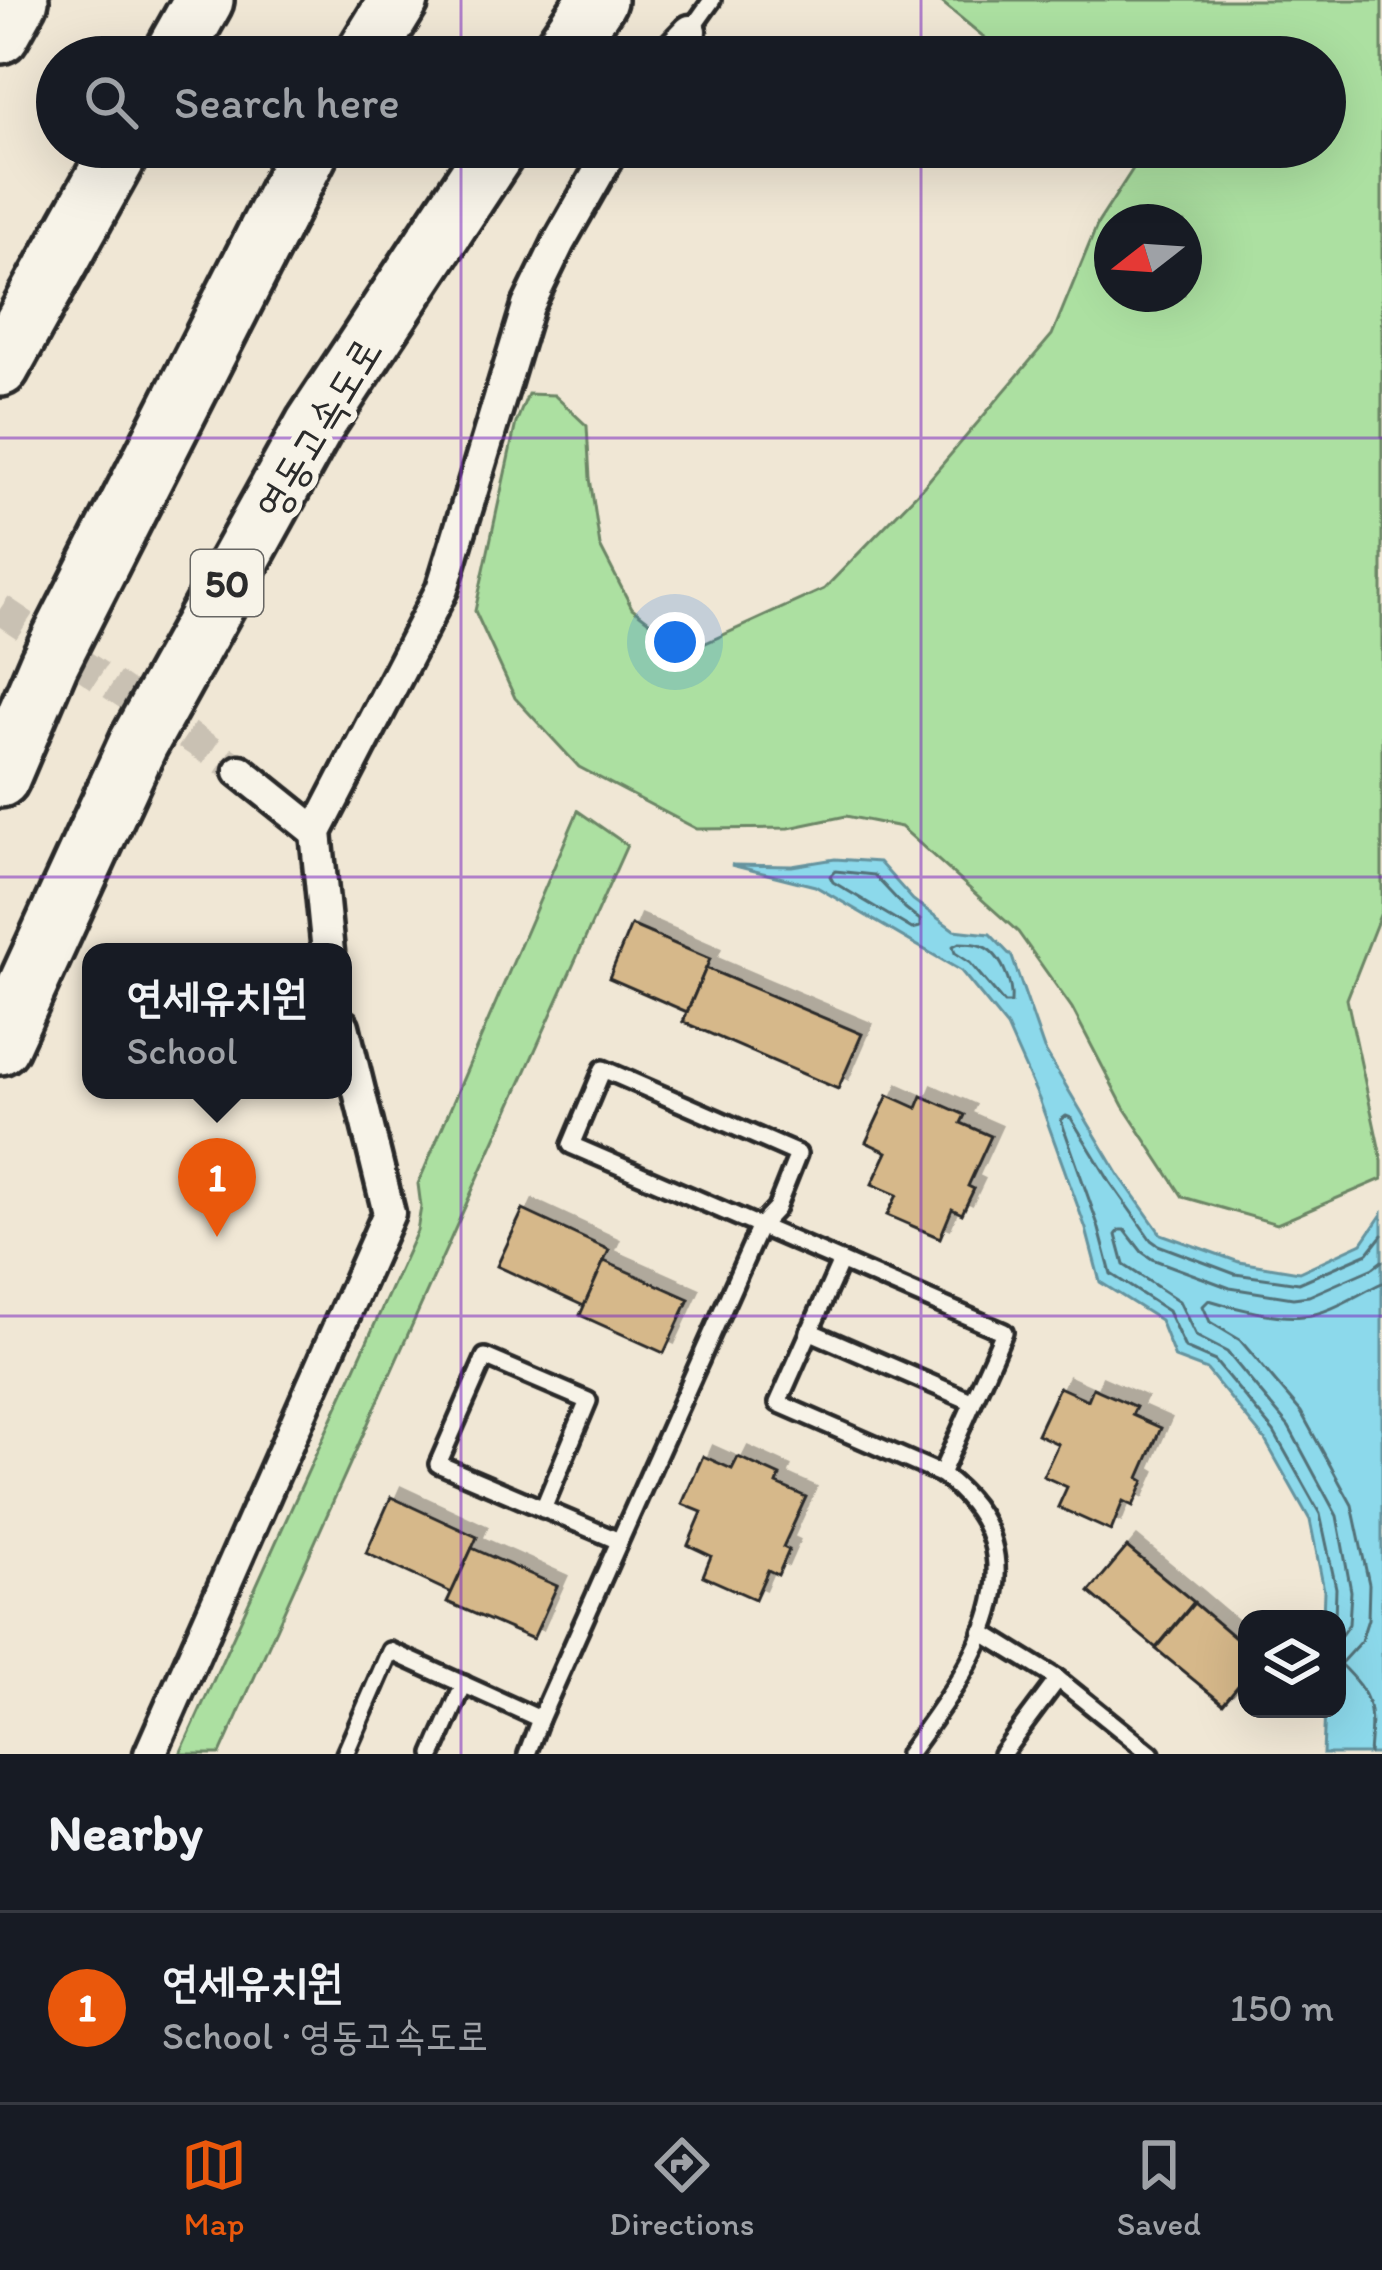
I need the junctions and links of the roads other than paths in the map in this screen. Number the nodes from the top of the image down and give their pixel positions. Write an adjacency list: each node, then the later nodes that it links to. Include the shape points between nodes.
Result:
1 (19, 0): 7 (highway)
2 (204, 0): 8 (highway)
3 (399, 0): 9 (highway)
4 (597, 0): 10 (highway)
5 (712, 0): 6 (lane)
6 (690, 31): 11 (street)
7 (0, 34)
8 (184, 36)
9 (377, 36)
10 (573, 36)
11 (685, 36)
12 (110, 168): 16 (highway)
13 (299, 168): 18 (highway, via 49,663)
14 (484, 168): 21 (highway, 영동고속도로 / 50, via 314,426 138,744)
15 (602, 168): 19 (street, via 528,306 442,589)
16 (0, 367)
17 (240, 771): 19 (street)
18 (0, 778)
19 (316, 832): 20 (street)
20 (327, 943)
21 (0, 1045)
22 (352, 1063): 34 (street, via 389,1213)
23 (760, 1226): 23 (lane, via 571,1145 603,1070 799,1154); 24 (lane); 29 (lane)
24 (841, 1261): 25 (lane); 26 (lane, via 1004,1332)
25 (809, 1331): 26 (lane); 27 (lane, via 778,1403)
26 (973, 1402): 27 (lane)
27 (941, 1474): 30 (lane, via 962,1489 993,1538 997,1591)
28 (543, 1509): 28 (lane, via 439,1464 484,1357 588,1401); 29 (lane)
29 (619, 1541): 33 (lane)
30 (982, 1632): 31 (lane); 38 (lane)
31 (1058, 1679): 39 (lane); 40 (lane)
32 (464, 1684): 33 (lane); 35 (lane, via 390,1651); 36 (lane)
33 (540, 1719): 37 (lane)
34 (150, 1754)
35 (345, 1754)
36 (433, 1754)
37 (527, 1754)
38 (908, 1754)
39 (1002, 1754)
40 (1151, 1754)

